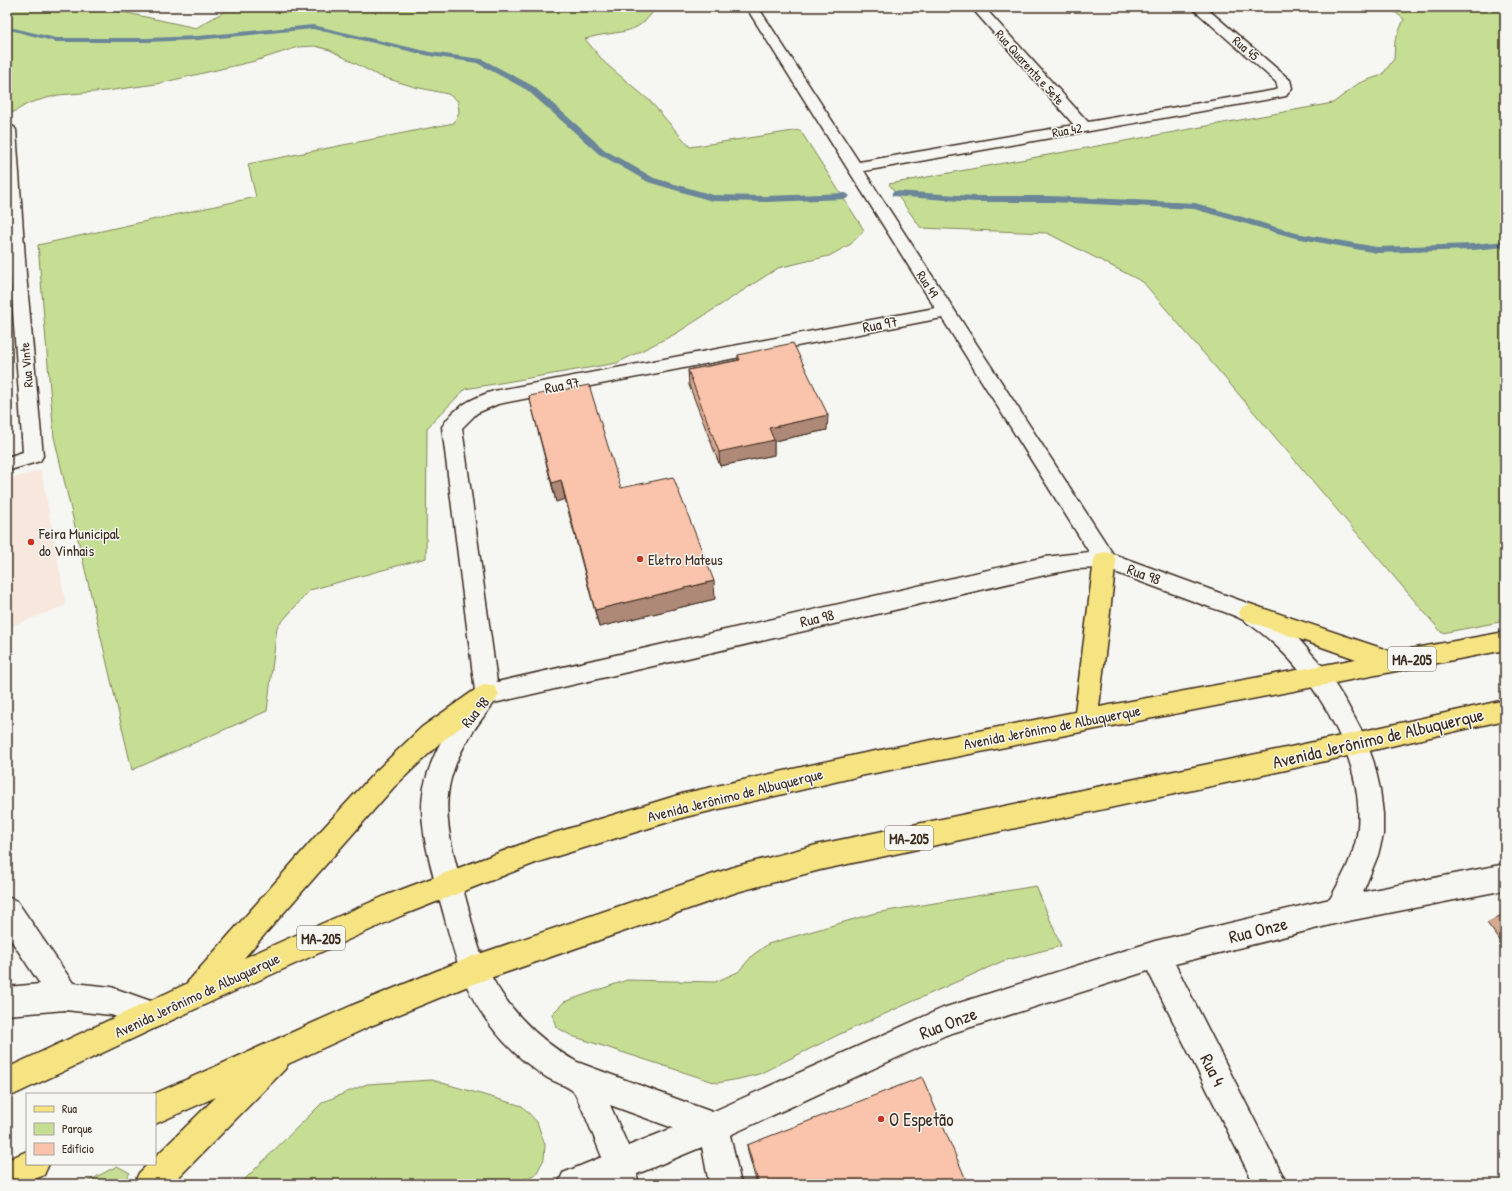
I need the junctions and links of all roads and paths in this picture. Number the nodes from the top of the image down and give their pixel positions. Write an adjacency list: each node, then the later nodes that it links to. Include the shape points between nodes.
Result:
1 (752, 7): 7 (street, Rua 49)
2 (977, 7): 5 (street, Rua Quarenta e Sete)
3 (1197, 7): 4 (street, Rua 45, via 1283,80 1285,88)
4 (1281, 93): 5 (street, Rua 42)
5 (1084, 127): 7 (street, Rua 42)
6 (8, 130): 8 (street, Rua Vinte)
7 (853, 168): 9 (street, Rua 49)
8 (13, 275): 10 (street, Rua Vinte, via 33,456)
9 (946, 312): 11 (street, Rua 49); 16 (street, Rua 97, via 494,398 473,406 460,415 452,427)
10 (7, 464)
11 (1105, 560): 12 (street, Rua 98); 16 (street, Rua 98, via 1045,566); 18 (main road)
12 (1250, 613): 14 (main road); 15 (street, Rua 98, via 1271,627)
13 (1505, 641): 14 (main road, Avenida Jerônimo de Albuquerque / MA-205)
14 (1395, 662): 15 (main road, Avenida Jerônimo de Albuquerque / MA-205)
15 (1318, 677): 18 (main road, Avenida Jerônimo de Albuquerque / MA-205); 19 (street, Rua 98)
16 (487, 694): 21 (street, Rua 98, via 458,734 447,755 440,777 435,804 439,848); 26 (main road, via 431,735 386,779)
17 (1505, 710): 19 (main road, Avenida Jerônimo de Albuquerque / MA-205)
18 (1086, 720): 21 (main road, Avenida Jerônimo de Albuquerque / MA-205, via 860,765 685,805 538,850)
19 (1356, 744): 23 (street, via 1367,783 1370,835 1353,885); 25 (main road, Avenida Jerônimo de Albuquerque / MA-205, via 820,857 737,879)
20 (1505, 877): 23 (street, Rua Onze)
21 (448, 883): 25 (street, Rua 98); 26 (main road, Avenida Jerônimo de Albuquerque / MA-205)
22 (7, 910): 27 (street)
23 (1338, 910): 24 (street, Rua Onze)
24 (1155, 955): 34 (street, Rua Onze, via 943,1022); 41 (street, Rua 4)
25 (473, 970): 30 (main road, Avenida Jerônimo de Albuquerque / MA-205); 31 (street, Rua 98, via 494,1008 523,1042 549,1062)
26 (194, 995): 29 (main road, Avenida Jerônimo de Albuquerque / MA-205)
27 (65, 996): 28 (street); 29 (street, via 111,1001)
28 (7, 1001)
29 (152, 1016): 32 (main road, Avenida Jerônimo de Albuquerque / MA-205)
30 (284, 1050): 33 (main road, Avenida Jerônimo de Albuquerque / MA-205); 38 (main road)
31 (584, 1081): 34 (street, Rua 98); 36 (street)
32 (7, 1083)
33 (156, 1109)
34 (713, 1127): 36 (street, Rua Onze); 40 (street)
35 (31, 1165): 37 (main road)
36 (622, 1174): 39 (street, Rua Onze)
37 (7, 1176)
38 (150, 1184)
39 (574, 1184)
40 (725, 1184)
41 (1271, 1184)

